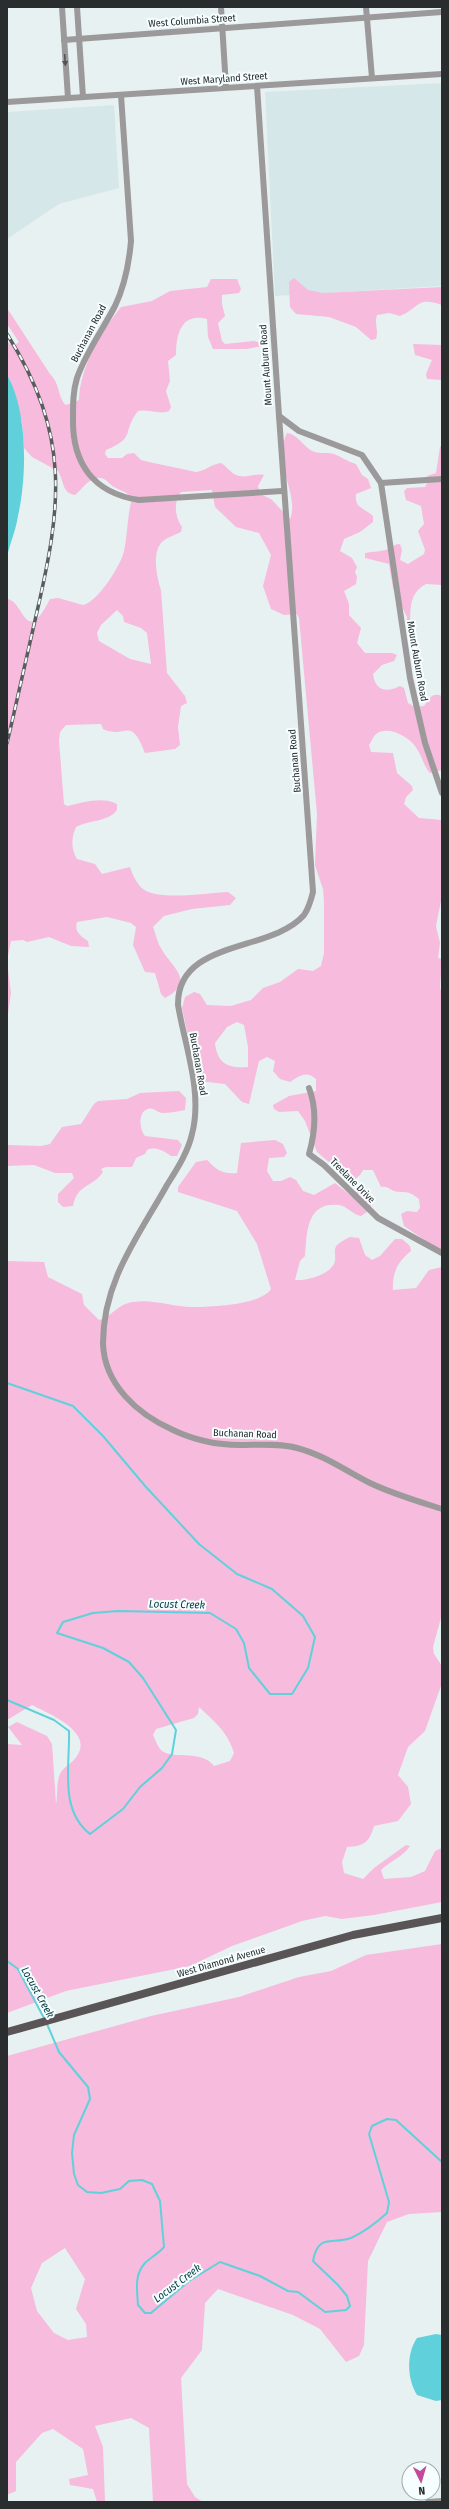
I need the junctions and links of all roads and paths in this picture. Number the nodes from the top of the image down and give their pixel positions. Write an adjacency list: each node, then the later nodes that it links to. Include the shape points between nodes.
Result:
1 (62, 7): 9 (street)
2 (77, 7): 8 (street)
3 (221, 7): 7 (street)
4 (366, 7): 6 (street)
5 (442, 12): 6 (street, West Columbia Street)
6 (367, 17): 7 (street, West Columbia Street); 11 (street)
7 (222, 28): 8 (street, West Columbia Street); 13 (street)
8 (79, 39): 9 (street, West Columbia Street); 15 (street)
9 (64, 40): 16 (street, one-way to 16)
10 (442, 74): 11 (street, West Maryland Street)
11 (372, 78): 12 (street, West Maryland Street)
12 (257, 86): 13 (street, West Maryland Street); 18 (street, Mount Auburn Road)
13 (226, 87): 14 (street, West Maryland Street)
14 (121, 95): 15 (street, West Maryland Street); 21 (street, Buchanan Road, via 130,256 120,293 87,352 76,381 72,432 79,459 99,485 116,494 139,500)
15 (83, 97): 16 (street, West Maryland Street)
16 (68, 98): 17 (street, West Maryland Street)
17 (7, 102)
18 (278, 416): 20 (street, Mount Auburn Road, via 299,430 362,455); 21 (street, Buchanan Road)
19 (442, 479): 20 (street)
20 (381, 483): 22 (street, Mount Auburn Road, via 410,678 425,744)
21 (282, 491): 25 (street, Buchanan Road, via 313,892 306,912 294,924 207,958 194,967 184,979 178,1005 196,1098 193,1131 180,1163 111,1286 105,1312 104,1351 108,1371 115,1386 137,1407 173,1430 220,1444 273,1444 308,1451 387,1491)
22 (442, 793)
23 (309, 1088): 24 (street, Treelane Drive, via 314,1110 314,1131 309,1154 324,1165 378,1218)
24 (442, 1253)
25 (442, 1509)
26 (442, 1918): 27 (main road, West Diamond Avenue, via 353,1935)
27 (7, 2032)
28 (442, 2501): 29 (street)
29 (428, 2502)

